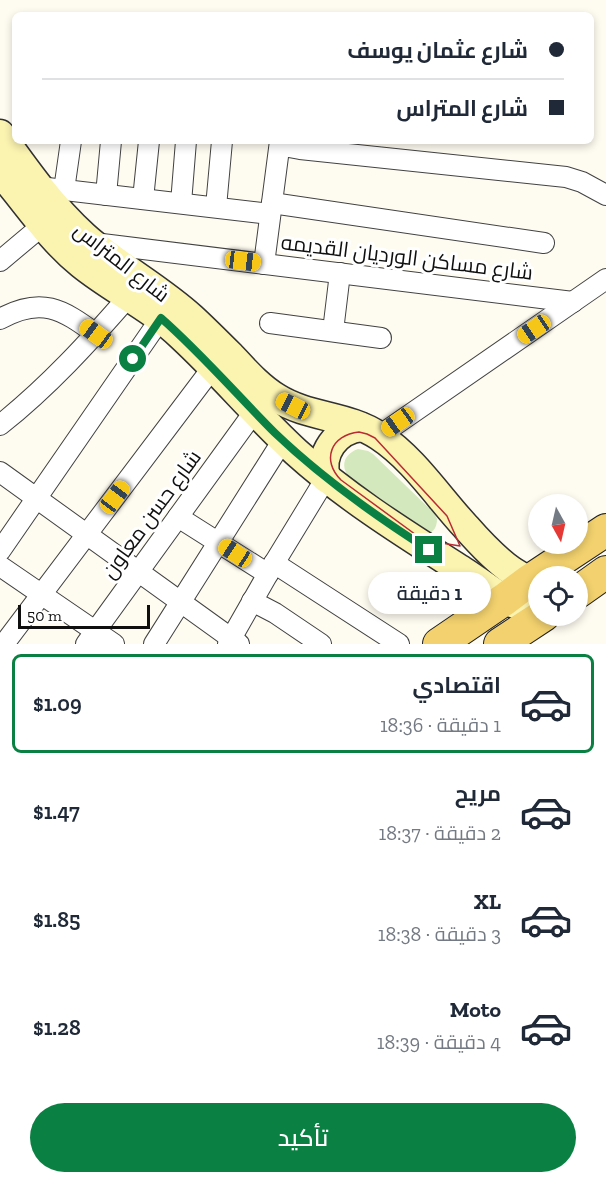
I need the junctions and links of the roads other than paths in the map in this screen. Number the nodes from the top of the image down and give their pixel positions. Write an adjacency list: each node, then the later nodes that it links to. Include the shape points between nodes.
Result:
1 (0, 134): 10 (street, شارع المتراس)
2 (70, 144): 10 (street)
3 (111, 144): 11 (street)
4 (149, 144): 13 (street)
5 (186, 144): 14 (street)
6 (222, 144): 15 (street)
7 (280, 144): 16 (street)
8 (284, 144): 12 (street, via 300,150 566,177)
9 (0, 172): 17 (street, شارع المتراس)
10 (52, 188): 11 (street); 18 (street, شارع المتراس, via 76,228)
11 (106, 195): 13 (street)
12 (606, 195)
13 (143, 199): 14 (street)
14 (181, 203): 15 (street)
15 (216, 207): 16 (street)
16 (271, 209): 19 (street); 21 (street)
17 (43, 225): 20 (street); 24 (street, شارع المتراس, via 81,264)
18 (92, 243): 21 (street, شارع مساكن الورديان القديمه); 35 (street, شارع المتراس, via 189,316 271,394 308,412)
19 (544, 243)
20 (0, 261)
21 (264, 264): 22 (street, شارع مساكن الورديان القديمه)
22 (340, 273): 25 (street, شارع مساكن الورديان القديمه); 29 (street)
23 (606, 279): 25 (street)
24 (129, 296): 26 (street, شارع المتراس); 30 (street)
25 (573, 302): 35 (street)
26 (161, 318): 32 (street, شارع المتراس); 39 (street)
27 (0, 319): 30 (street, via 14,311 52,308)
28 (270, 323): 29 (street)
29 (333, 332): 31 (street)
30 (96, 334): 34 (street)
31 (381, 338)
32 (213, 367): 33 (street, شارع المتراس); 42 (street)
33 (255, 412): 36 (street, شارع المتراس); 40 (street, شارع حسن معاون)
34 (0, 425)
35 (370, 431): 38 (street, via 348,430 336,438 325,457); 52 (street, شارع المتراس, via 406,458 465,526 512,572)
36 (283, 440): 38 (street, شارع المتراس); 43 (street)
37 (0, 472): 39 (street)
38 (326, 478): 47 (street); 52 (street, شارع المتراس, via 394,528 481,583)
39 (36, 498): 42 (street); 44 (street)
40 (178, 517): 43 (street); 48 (street, شارع حسن معاون)
41 (606, 530): 46 (main road)
42 (87, 535): 48 (street); 51 (street)
43 (218, 542): 47 (street); 54 (street)
44 (0, 551)
45 (0, 566): 51 (street)
46 (563, 566)
47 (271, 569): 53 (street); 62 (street)
48 (138, 572): 54 (street); 56 (street, شارع حسن معاون)
49 (606, 572): 50 (main road)
50 (588, 585)
51 (42, 595): 56 (street); 58 (street)
52 (528, 595): 63 (main road)
53 (252, 601): 57 (street); 61 (street)
54 (181, 602): 57 (street); 60 (street)
55 (528, 626): 64 (main road)
56 (91, 638): 59 (street)
57 (232, 642)
58 (4, 644)
59 (114, 644)
60 (154, 644)
61 (321, 644)
62 (399, 644)
63 (440, 644)
64 (500, 644)

